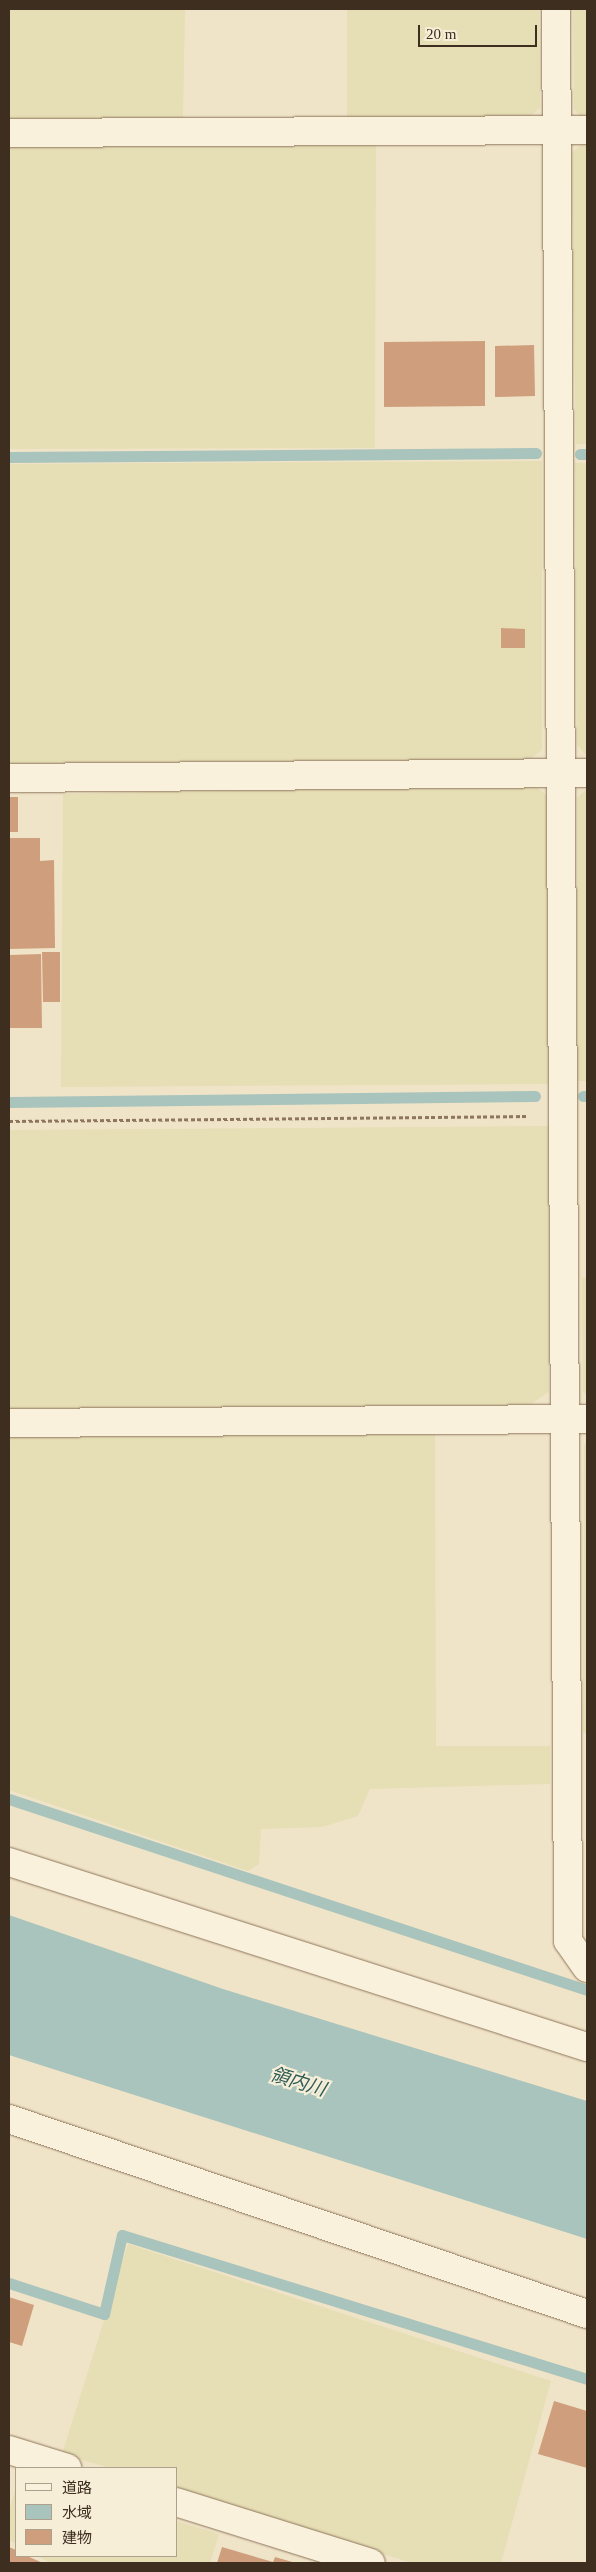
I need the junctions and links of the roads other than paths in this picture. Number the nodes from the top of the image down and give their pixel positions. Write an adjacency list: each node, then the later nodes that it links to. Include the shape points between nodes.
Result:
1 (556, 9): 2 (street)
2 (557, 130): 3 (street); 4 (street); 5 (street)
3 (587, 130)
4 (9, 133)
5 (560, 773): 6 (street); 7 (street); 8 (street, via 563,1116)
6 (587, 773)
7 (9, 778)
8 (576, 1419): 9 (street); 11 (street, via 568,1941)
9 (9, 1423)
10 (9, 1862): 12 (street)
11 (587, 1968)
12 (587, 2047)
13 (9, 2119): 14 (street)
14 (587, 2314)
15 (9, 2450): 16 (street)
16 (64, 2467)
17 (178, 2503): 18 (street)
18 (371, 2563)

